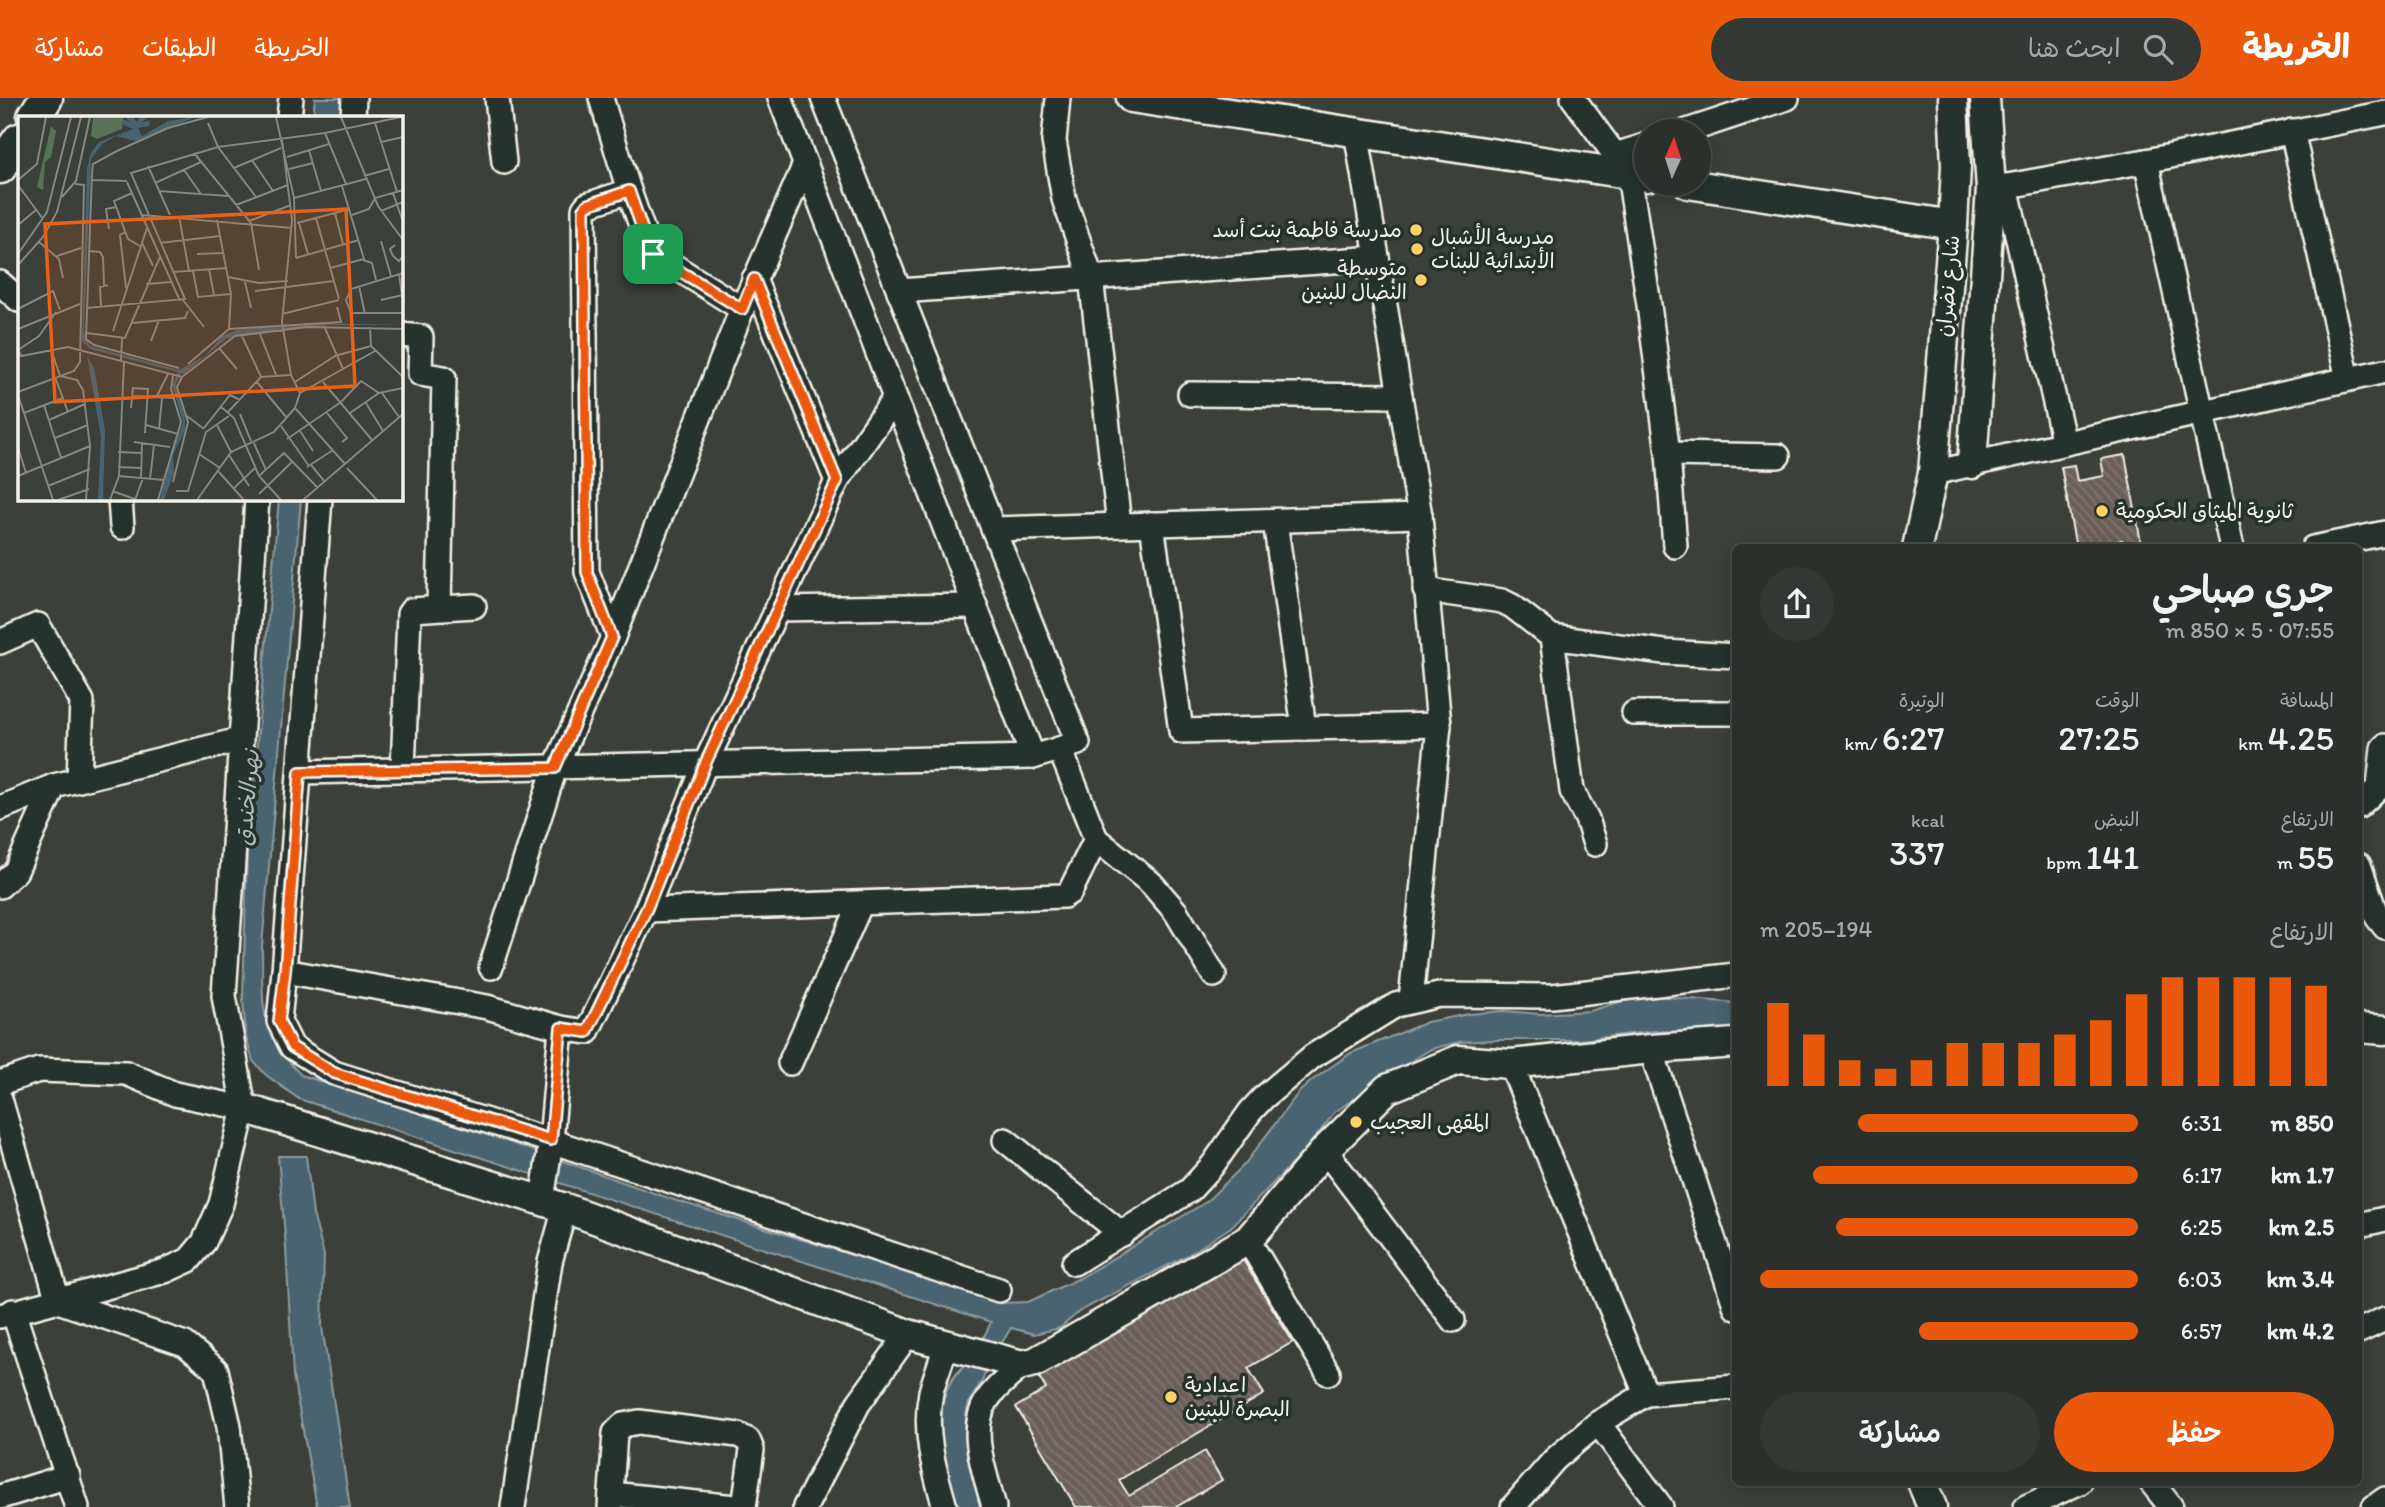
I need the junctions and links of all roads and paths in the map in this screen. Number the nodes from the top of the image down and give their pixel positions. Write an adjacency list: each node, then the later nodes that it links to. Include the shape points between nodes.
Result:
1 (46, 98): 15 (main road)
2 (291, 98): 16 (street)
3 (354, 98): 17 (street)
4 (497, 98): 23 (street)
5 (601, 98): 29 (street)
6 (780, 98): 24 (street)
7 (823, 98): 35 (street)
8 (1058, 98): 32 (street, via 1054,141 1065,199)
9 (1131, 98): 19 (street)
10 (1573, 98): 26 (street)
11 (1787, 98): 18 (street)
12 (1953, 98): 30 (street, شارع نضران)
13 (1985, 98): 28 (street, شارع نضران)
14 (2385, 113): 20 (street)
15 (35, 116)
16 (289, 116)
17 (352, 116)
18 (1712, 123)
19 (1356, 131): 26 (street); 31 (street)
20 (2292, 131): 22 (street); 40 (street)
21 (18, 141): 25 (main road)
22 (2146, 161): 28 (street); 44 (street)
23 (504, 162)
24 (805, 164): 33 (street); 43 (street)
25 (0, 167)
26 (1630, 169): 46 (street)
27 (1712, 188): 30 (street)
28 (1999, 188): 45 (street); 48 (street, شارع نضران)
29 (629, 191): 37 (street, via 653,254); 71 (street, via 584,209 587,572)
30 (1953, 225): 49 (street, شارع نضران)
31 (1377, 258): 32 (street); 42 (street)
32 (1091, 277): 35 (street); 57 (street)
33 (754, 279): 37 (street); 50 (street)
34 (0, 283): 36 (street)
35 (899, 290): 59 (street)
36 (18, 299)
37 (742, 309): 71 (street)
38 (402, 335): 68 (street, via 421,337 420,374 444,378)
39 (2385, 371): 40 (street)
40 (2348, 379): 44 (street)
41 (1190, 394): 42 (street)
42 (1400, 396): 54 (street)
43 (895, 398): 50 (street); 67 (street)
44 (2202, 412): 45 (street); 62 (street)
45 (2064, 443): 48 (street)
46 (1668, 454): 47 (street); 64 (street)
47 (1778, 456)
48 (1972, 464): 49 (street)
49 (1933, 473): 61 (street, شارع نضران)
50 (837, 481): 69 (street)
51 (120, 500): 58 (street)
52 (257, 500): 78 (street)
53 (320, 500): 85 (street)
54 (1420, 516): 55 (street); 65 (street)
55 (1275, 521): 56 (street); 77 (street)
56 (1152, 524): 57 (street); 77 (street, via 1181,731)
57 (1119, 525): 59 (street)
58 (122, 527)
59 (993, 529): 79 (street)
60 (2385, 533): 63 (street)
61 (1918, 544)
62 (2231, 544)
63 (2332, 544)
64 (1675, 546)
65 (1425, 590): 72 (street, via 1502,601); 76 (street)
66 (474, 606): 68 (street)
67 (975, 606): 69 (street); 81 (street)
68 (439, 607): 84 (street, via 409,614)
69 (776, 609): 82 (street)
70 (3, 634): 86 (street, via 38,625 82,701)
71 (612, 637): 83 (street)
72 (1552, 638): 73 (street); 91 (street, via 1572,791)
73 (1732, 656)
74 (1634, 713): 75 (street)
75 (1732, 713)
76 (1439, 724): 77 (street); 101 (street)
77 (1304, 728)
78 (240, 740): 86 (street); 111 (street, via 224,996)
79 (1069, 746): 81 (street); 90 (street)
80 (2385, 746): 88 (street, via 2379,787)
81 (1033, 757): 82 (street)
82 (706, 762): 83 (street); 95 (street)
83 (555, 768): 84 (street); 97 (street)
84 (403, 770): 85 (street)
85 (300, 772): 98 (street)
86 (79, 779): 87 (street)
87 (54, 786): 89 (street); 93 (street, via 16,871)
88 (2362, 803)
89 (0, 808)
90 (1096, 839): 94 (street, via 1064,896); 99 (street, via 1151,883 1176,912)
91 (1595, 844)
92 (2362, 874): 96 (street)
93 (0, 886)
94 (861, 903): 95 (street); 107 (street)
95 (646, 910): 102 (street, via 587,1032)
96 (2385, 927)
97 (491, 967)
98 (285, 971): 102 (street, via 487,1007); 113 (street, via 279,1021 292,1047 334,1073)
99 (1214, 975)
100 (1732, 975): 101 (street, via 1552,996 1439,995)
101 (1411, 1000): 118 (street, via 1312,1056 1250,1112 1190,1190)
102 (561, 1028): 113 (street)
103 (2362, 1028): 104 (street)
104 (2385, 1030)
105 (1732, 1043): 106 (street)
106 (1651, 1049): 108 (street); 122 (street)
107 (790, 1063)
108 (1511, 1064): 114 (street, via 1458,1060 1387,1089); 133 (street)
109 (0, 1083): 111 (street, via 39,1070 126,1073 175,1094)
110 (0, 1099): 123 (street)
111 (244, 1108): 115 (street); 123 (street, via 221,1204 204,1242 189,1260)
112 (1005, 1140): 118 (street)
113 (551, 1144): 115 (street); 121 (street)
114 (1325, 1150): 119 (street); 126 (street)
115 (550, 1200): 128 (street); 144 (street, via 550,1262)
116 (2385, 1219): 117 (street)
117 (2362, 1224)
118 (1122, 1234): 120 (street)
119 (1248, 1240): 130 (street, via 1035,1362); 131 (street)
120 (1074, 1263)
121 (999, 1290)
122 (1732, 1296)
123 (58, 1301): 124 (street); 143 (street, via 185,1344 216,1370 229,1426)
124 (7, 1313): 135 (street)
125 (2385, 1319): 127 (street)
126 (1453, 1320)
127 (2362, 1330)
128 (908, 1334): 129 (street); 147 (street, via 858,1404)
129 (958, 1347): 130 (street); 148 (street, via 931,1394 928,1423 929,1449)
130 (1013, 1362): 149 (street, via 987,1399 980,1422 979,1449)
131 (1328, 1373)
132 (1732, 1387): 133 (street)
133 (1646, 1394): 134 (street)
134 (1598, 1423): 150 (street, via 1555,1460); 151 (street)
135 (68, 1476): 139 (street); 142 (street)
136 (1924, 1486): 152 (street)
137 (2071, 1486): 153 (street)
138 (2154, 1486): 154 (street)
139 (0, 1497)
140 (2385, 1499): 155 (street)
141 (611, 1500): 145 (street); 146 (street, via 615,1433 623,1425 639,1422 748,1440 752,1450)
142 (77, 1507)
143 (237, 1507)
144 (513, 1507)
145 (735, 1507)
146 (744, 1507)
147 (805, 1507)
148 (945, 1507)
149 (994, 1507)
150 (1513, 1507)
151 (1661, 1507)
152 (1932, 1507)
153 (2026, 1507)
154 (2171, 1507)
155 (2374, 1507)

